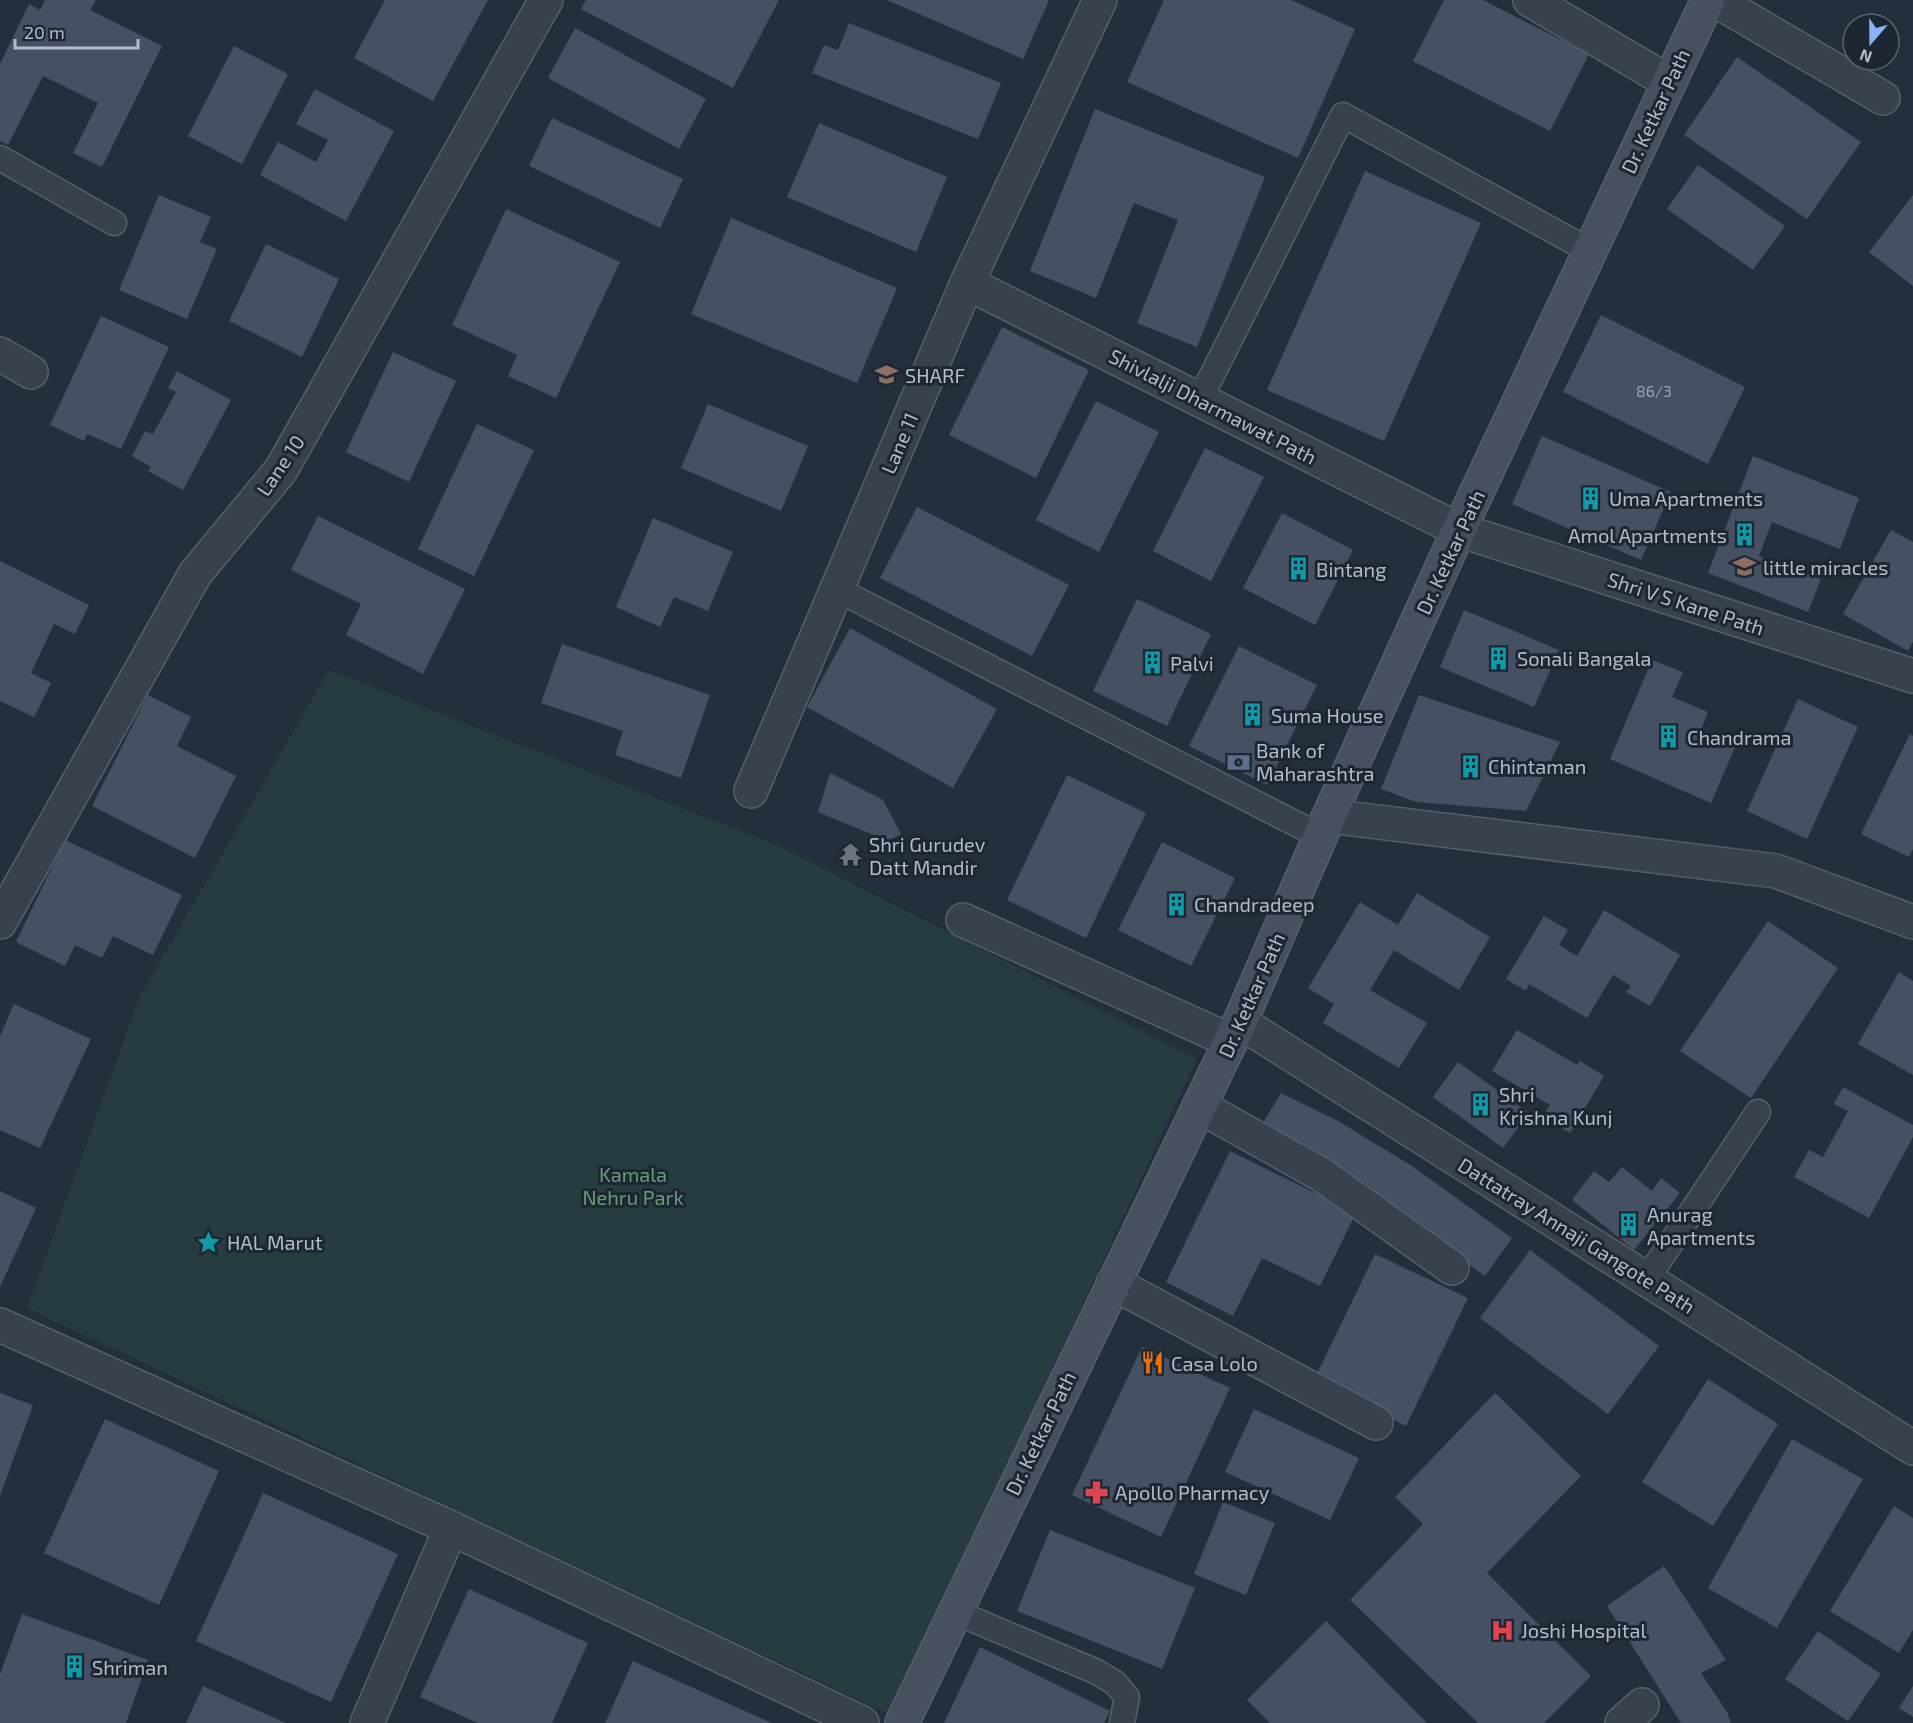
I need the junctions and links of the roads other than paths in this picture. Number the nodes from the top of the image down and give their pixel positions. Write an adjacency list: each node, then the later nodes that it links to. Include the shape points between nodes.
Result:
1 (546, 0): 21 (street, Lane 10, via 281,470 195,574)
2 (1100, 0): 11 (street, Lane 11)
3 (1530, 0): 6 (street)
4 (1708, 0): 6 (street, Dr. Ketkar Path)
5 (1714, 0): 7 (street)
6 (1669, 82): 10 (street, Dr. Ketkar Path)
7 (1883, 98)
8 (0, 158): 9 (lane)
9 (114, 223)
10 (1590, 251): 14 (lane, via 1343,115); 15 (street, Dr. Ketkar Path)
11 (967, 283): 14 (street, Shivlalji Dharmawat Path); 16 (street, Lane 11)
12 (0, 354): 13 (street)
13 (31, 372)
14 (1200, 399): 15 (street, Shivlalji Dharmawat Path)
15 (1459, 530): 17 (street, Shri V S Kane Path); 19 (street, Dr. Ketkar Path)
16 (836, 590): 18 (street, Lane 11); 19 (lane)
17 (1913, 676)
18 (751, 791)
19 (1324, 826): 22 (street, via 1776,871); 23 (street, Dr. Ketkar Path)
20 (963, 920): 23 (street, Dattatray Annaji Gangote Path)
21 (0, 922)
22 (1913, 922)
23 (1236, 1031): 24 (street, Dr. Ketkar Path); 27 (street, Dattatray Annaji Gangote Path)
24 (1199, 1106): 26 (street, via 1322,1175); 28 (street, Dr. Ketkar Path)
25 (1758, 1112): 27 (lane)
26 (1452, 1268)
27 (1647, 1279): 31 (street, Dattatray Annaji Gangote Path)
28 (1113, 1283): 30 (street); 33 (street, Dr. Ketkar Path)
29 (0, 1325): 32 (street)
30 (1376, 1422)
31 (1913, 1448)
32 (451, 1528): 34 (street); 35 (street)
33 (955, 1612): 36 (street, Dr. Ketkar Path); 37 (lane, via 1115,1683 1127,1697)
34 (367, 1723)
35 (862, 1723)
36 (902, 1723)
37 (1122, 1723)

